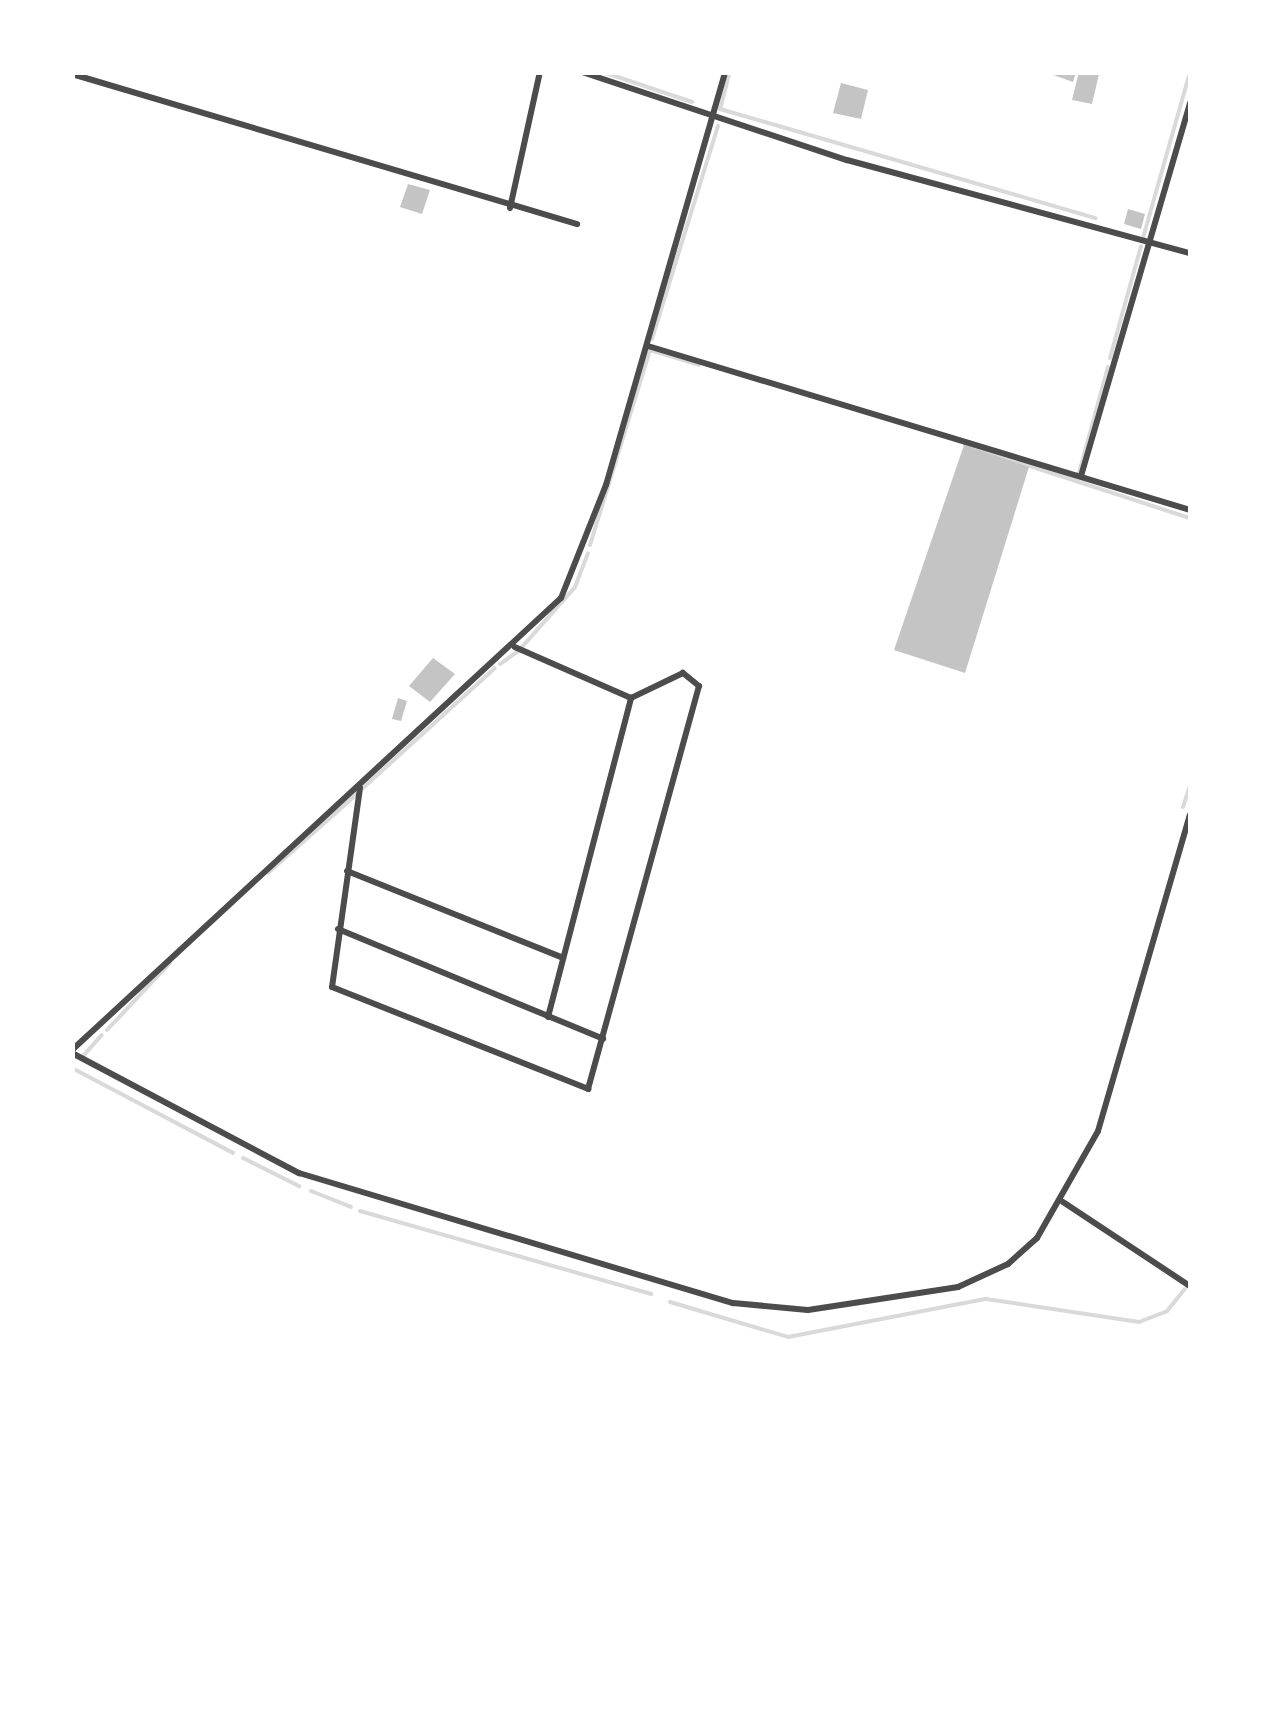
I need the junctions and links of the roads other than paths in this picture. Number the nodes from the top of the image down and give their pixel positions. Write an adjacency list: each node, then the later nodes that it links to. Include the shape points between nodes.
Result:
1 (540, 72): 7 (street)
2 (582, 72): 6 (street)
3 (724, 72): 6 (street)
4 (72, 74): 7 (street)
5 (1190, 103): 9 (street)
6 (714, 113): 9 (street, via 862,164); 11 (street)
7 (510, 208): 8 (street)
8 (576, 224)
9 (1150, 242): 10 (street); 12 (street)
10 (1190, 252)
11 (648, 346): 12 (street); 14 (street, via 574,571)
12 (1081, 477): 13 (street)
13 (1190, 510)
14 (514, 647): 15 (street); 16 (street)
15 (631, 698): 20 (street); 22 (street, via 684,674 699,686)
16 (360, 787): 18 (street); 23 (street)
17 (1190, 815): 24 (street, via 1118,1084)
18 (347, 871): 19 (street); 20 (street)
19 (338, 930): 21 (street); 22 (street, via 337,990 554,1080 588,1089)
20 (563, 958): 21 (street)
21 (548, 1017): 22 (street)
22 (603, 1039)
23 (72, 1052): 24 (street, via 299,1173 400,1210 773,1312 986,1278 1037,1238)
24 (1063, 1202): 25 (street)
25 (1190, 1286)

